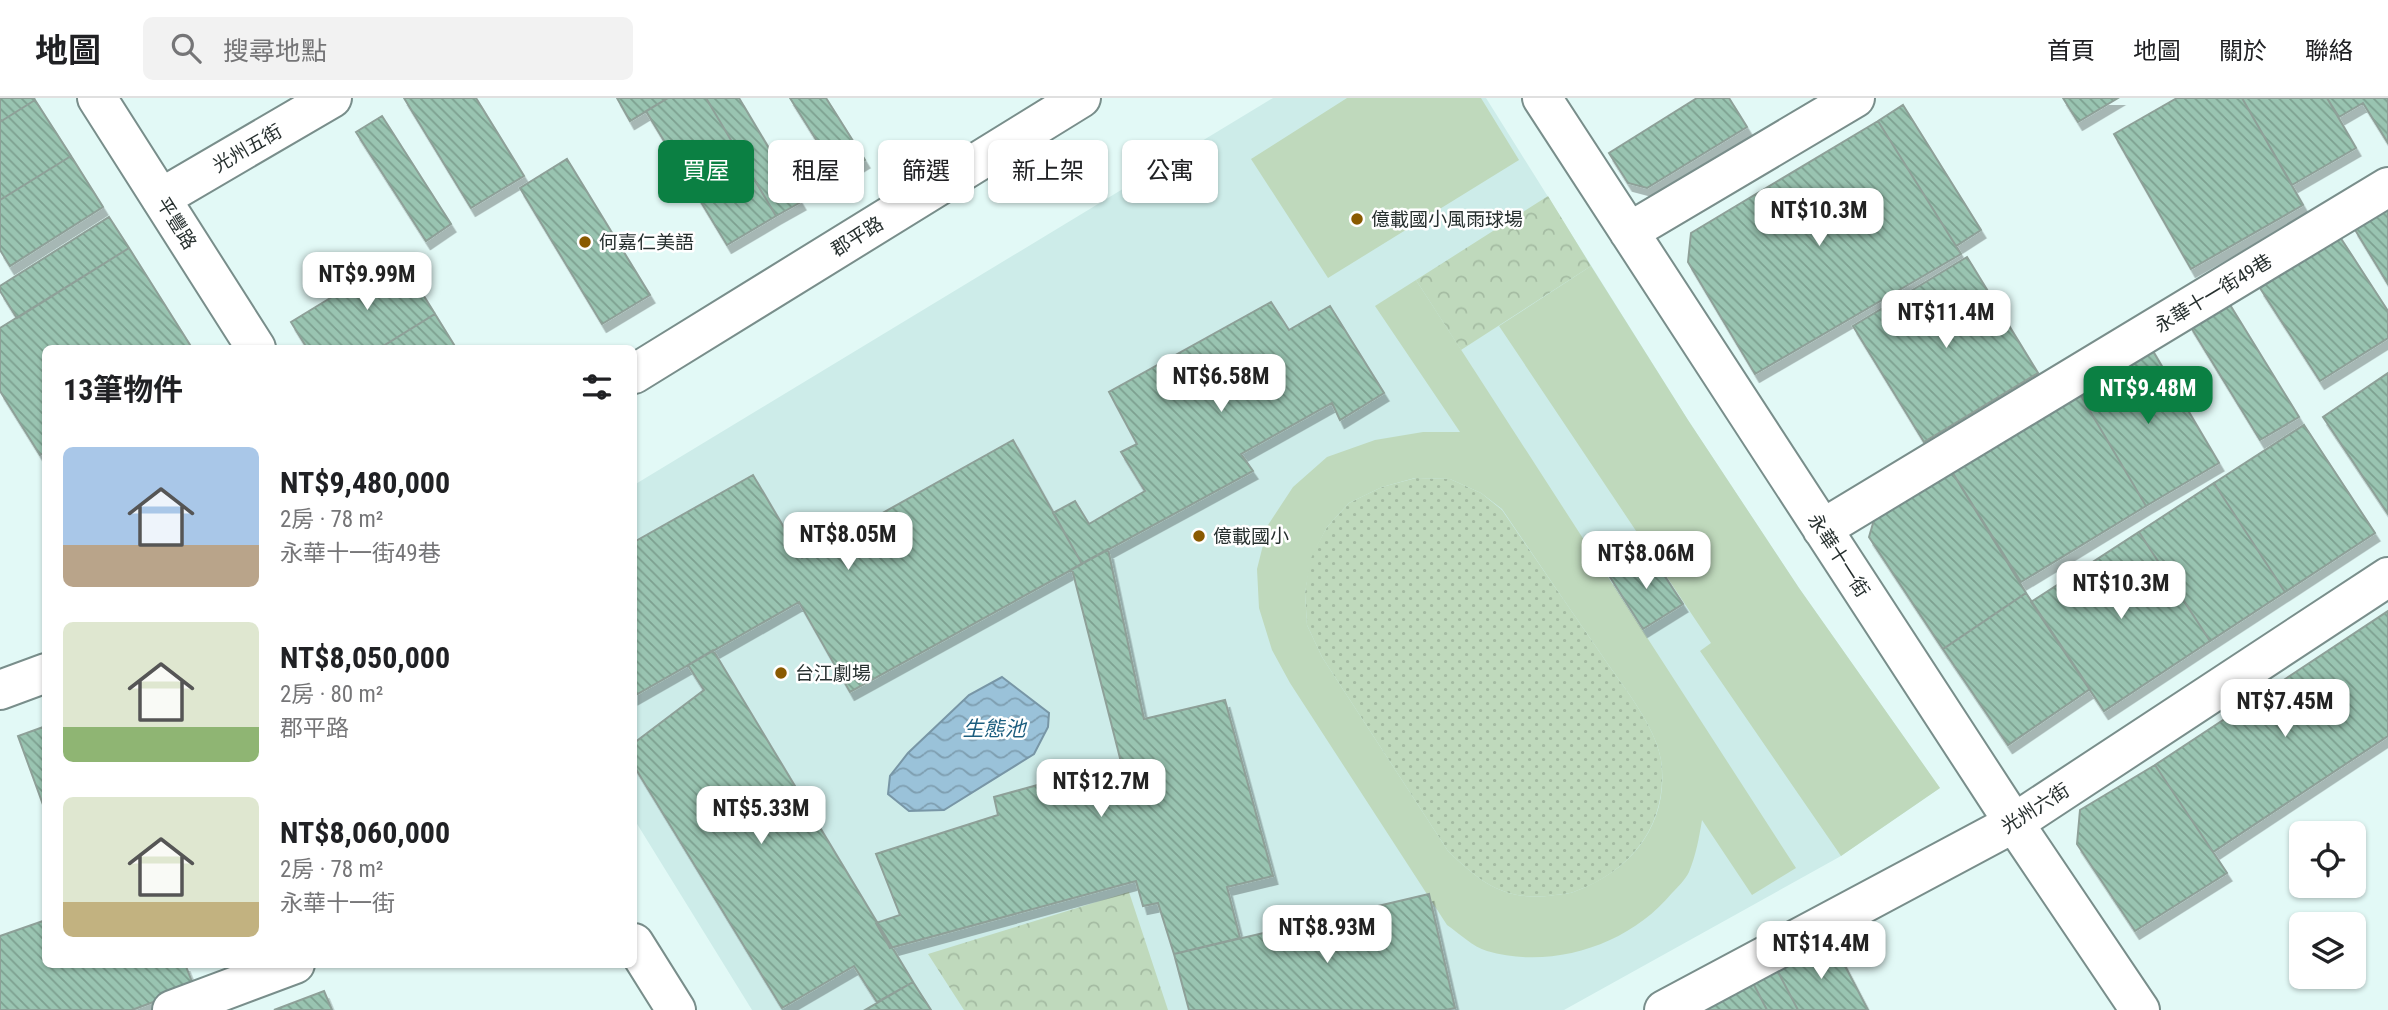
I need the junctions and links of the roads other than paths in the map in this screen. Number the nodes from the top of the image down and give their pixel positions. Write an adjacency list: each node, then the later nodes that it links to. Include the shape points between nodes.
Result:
1 (97, 98): 7 (street, 平豐路)
2 (332, 98): 7 (street, 光州五街)
3 (1081, 98): 10 (street, 郡平路)
4 (1542, 98): 8 (street, 永華十一街)
5 (1855, 98): 8 (street)
6 (2388, 187): 11 (street, 永華十一街49巷)
7 (161, 198): 9 (street, 平豐路)
8 (1629, 232): 11 (street, 永華十一街)
9 (254, 345)
10 (637, 372)
11 (1822, 529): 15 (street, 永華十一街)
12 (2388, 577): 15 (street, 光州六街)
13 (42, 674): 14 (street)
14 (0, 690)
15 (2014, 823): 20 (street, 光州六街); 21 (street, 永華十一街)
16 (637, 948): 19 (street)
17 (284, 968): 18 (street)
18 (172, 1010)
19 (676, 1010)
20 (1664, 1010)
21 (2140, 1010)

